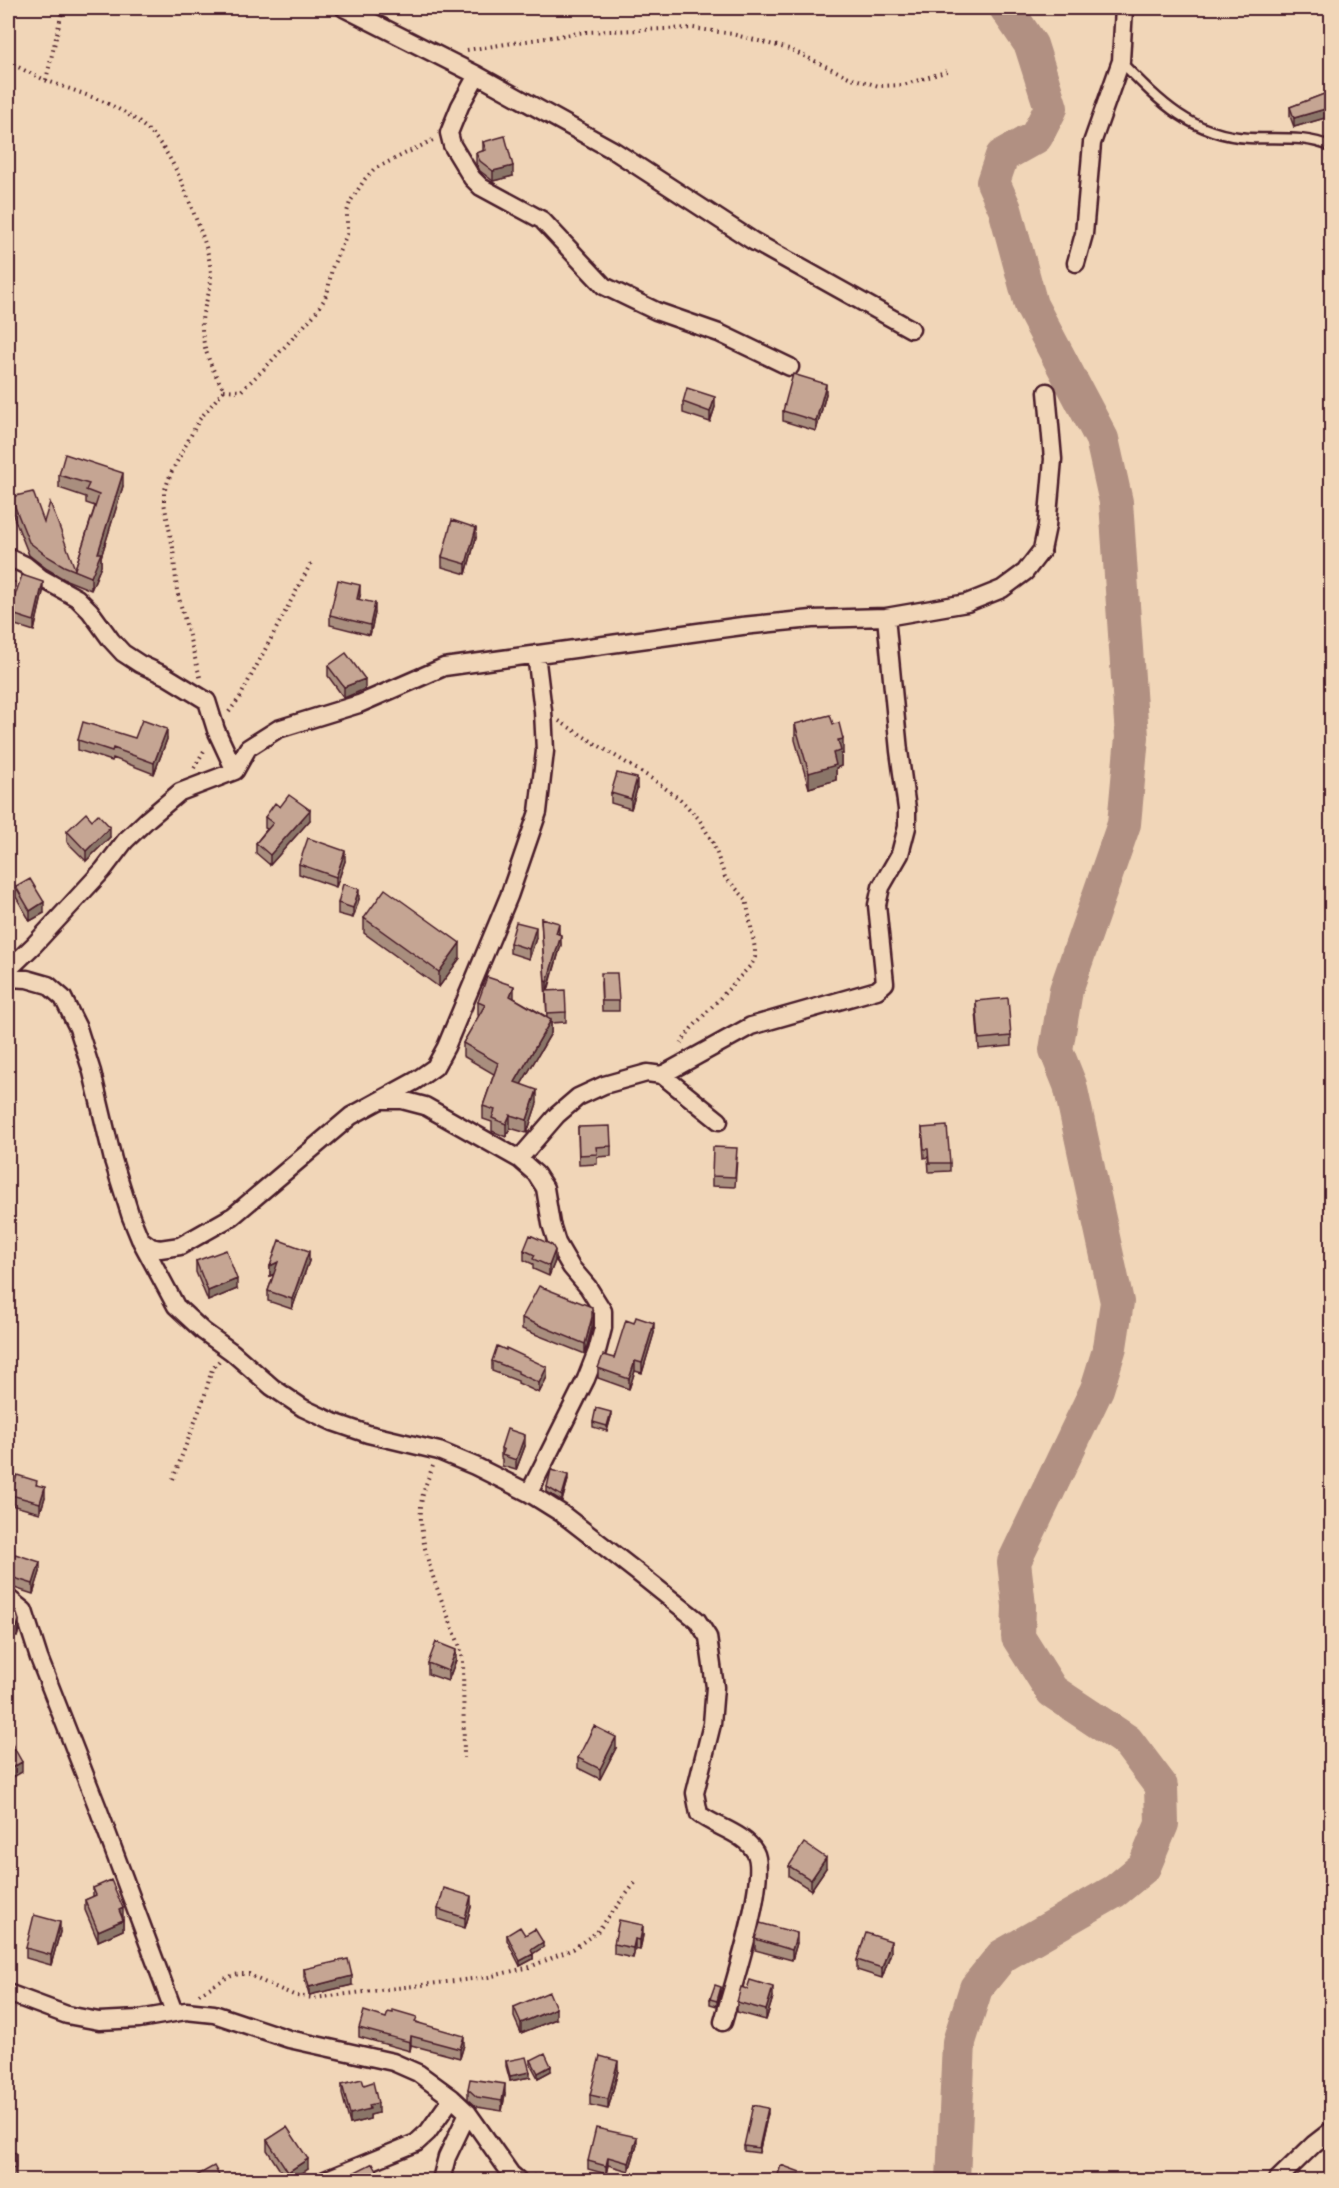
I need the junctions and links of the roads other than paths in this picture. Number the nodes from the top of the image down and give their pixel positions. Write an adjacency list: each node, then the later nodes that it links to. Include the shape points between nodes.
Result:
1 (344, 8): 4 (street)
2 (1124, 8): 3 (street)
3 (1121, 61): 5 (lane, via 1159,101 1203,129 1225,136 1315,140); 6 (street, via 1092,143 1084,234)
4 (477, 75): 7 (street, via 613,150 753,241); 8 (street, via 449,133 472,178 491,194 542,220 604,286 656,312 719,333)
5 (1332, 147)
6 (1076, 263)
7 (911, 329)
8 (790, 367)
9 (1047, 392): 11 (street, via 1053,459 1042,550 1025,572 1002,589 967,603)
10 (8, 557): 13 (street, via 77,598 123,653 207,701)
11 (886, 617): 12 (street, via 742,626); 16 (street, via 907,827 900,854 881,887 877,905 885,983 877,990 751,1026)
12 (536, 654): 13 (street, via 444,667 359,704 278,729 249,748); 17 (street, via 545,751 538,812 509,896 435,1067)
13 (235, 771): 14 (street, via 180,792 148,819)
14 (8, 970)
15 (8, 978): 20 (street, via 48,985 63,998 78,1028 113,1160)
16 (668, 1073): 18 (street); 19 (street, via 647,1073 578,1097)
17 (380, 1100): 19 (street, via 425,1106); 20 (street, via 351,1116 233,1215 200,1235 170,1248 151,1247)
18 (719, 1120)
19 (519, 1159): 21 (street, via 545,1188 557,1243 603,1311 603,1328 586,1379)
20 (140, 1239): 21 (street, via 176,1306 272,1387 303,1408 368,1434 439,1451)
21 (529, 1493): 25 (street, via 561,1513 683,1608 708,1637 715,1687 712,1724 694,1793 696,1807 705,1819 745,1841 756,1854 758,1880)
22 (8, 1598): 24 (street, via 24,1611 43,1669)
23 (8, 1993): 24 (street, via 67,2015 99,2021)
24 (180, 2012): 26 (street, via 214,2014 289,2039 393,2062 418,2073)
25 (723, 2022)
26 (452, 2098): 27 (street); 30 (street, via 416,2143)
27 (468, 2113): 29 (street); 31 (street, via 447,2157)
28 (1332, 2130): 32 (street)
29 (515, 2177)
30 (325, 2181)
31 (441, 2181)
32 (1277, 2181)

